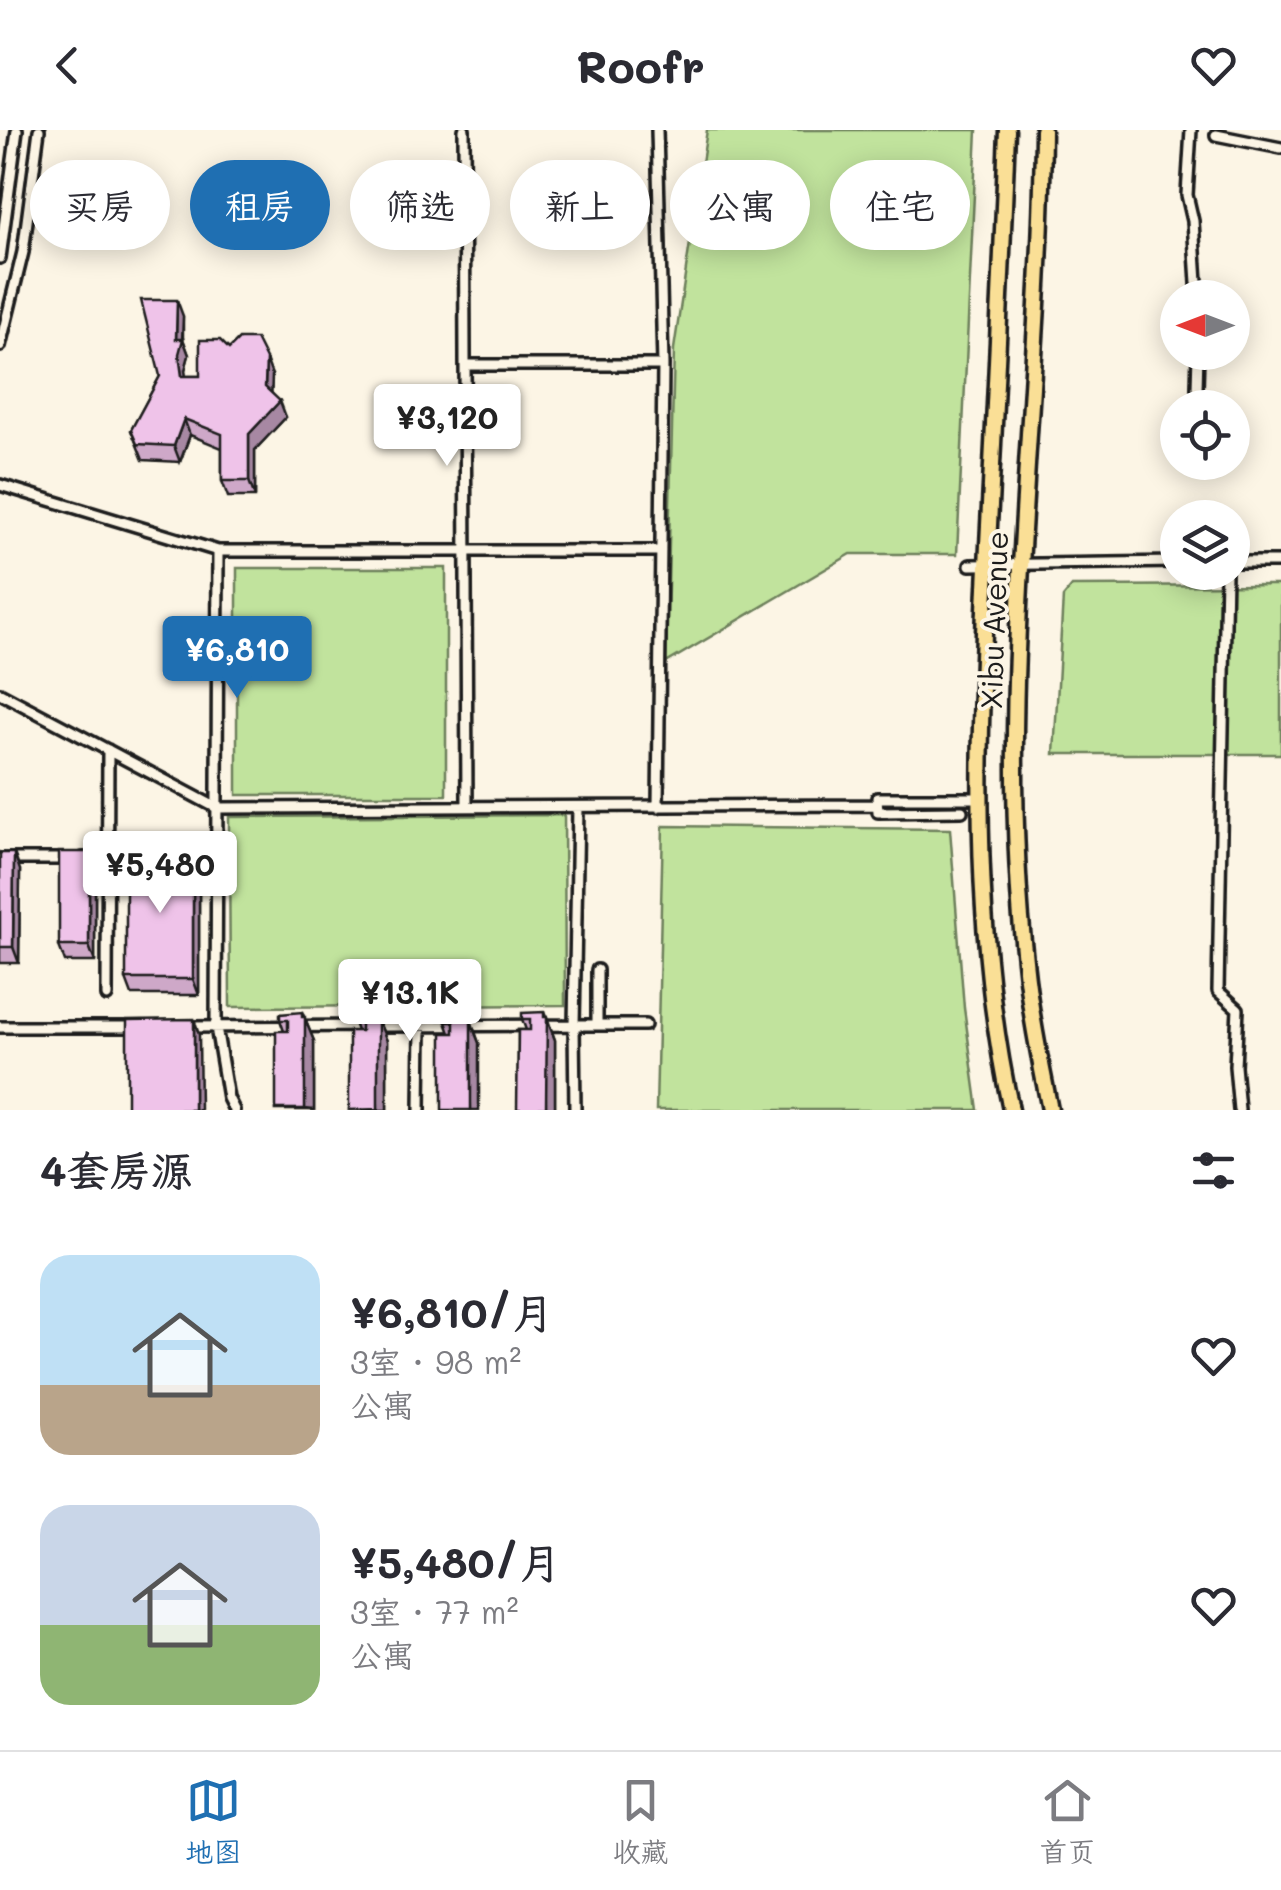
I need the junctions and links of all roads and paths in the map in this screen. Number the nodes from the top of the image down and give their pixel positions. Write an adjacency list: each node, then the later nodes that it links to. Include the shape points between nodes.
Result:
1 (464, 130): 14 (street)
2 (657, 130): 15 (street)
3 (1007, 130): 25 (main road, Xibu Avenue)
4 (1042, 130): 27 (main road, Xibu Avenue)
5 (1191, 130): 12 (street, via 1187,194)
6 (17, 132): 7 (street); 11 (street)
7 (39, 133): 10 (street)
8 (1216, 135): 9 (street)
9 (1281, 148)
10 (22, 252): 11 (street); 13 (street)
11 (1, 253)
12 (1197, 280)
13 (0, 346)
14 (466, 366): 15 (street); 20 (street)
15 (664, 366): 21 (street)
16 (1198, 370): 17 (street)
17 (1198, 389)
18 (0, 485): 19 (street)
19 (218, 551): 20 (street); 35 (street)
20 (466, 551): 21 (street); 33 (street)
21 (661, 551): 34 (street)
22 (1160, 562): 27 (street)
23 (1250, 562): 24 (street)
24 (1281, 562)
25 (987, 564): 26 (street); 27 (street); 31 (main road, Xibu Avenue)
26 (970, 565)
27 (1022, 566): 57 (main road, Xibu Avenue, via 1018,858 1024,957)
28 (1226, 590): 58 (street, via 1218,990 1238,1009)
29 (0, 693): 30 (street)
30 (108, 750): 35 (street); 38 (street)
31 (979, 798): 32 (street, via 878,798); 56 (main road, Xibu Avenue, via 990,976)
32 (878, 804): 34 (street); 37 (street, via 878,812)
33 (467, 807): 35 (street); 36 (street)
34 (658, 807): 36 (street)
35 (216, 808): 41 (street)
36 (578, 808): 45 (street)
37 (962, 811)
38 (107, 858): 39 (street); 42 (street); 44 (street)
39 (144, 858)
40 (180, 858): 41 (street)
41 (216, 858): 50 (street)
42 (0, 859)
43 (597, 970): 47 (street)
44 (106, 996)
45 (574, 1024): 46 (street); 47 (street); 55 (street)
46 (420, 1025): 50 (street); 54 (street)
47 (597, 1025): 48 (street)
48 (645, 1025)
49 (177, 1026): 50 (street)
50 (216, 1026): 53 (street)
51 (0, 1027): 52 (street)
52 (158, 1027)
53 (234, 1110)
54 (420, 1110)
55 (575, 1110)
56 (1011, 1110)
57 (1050, 1110)
58 (1239, 1110)

